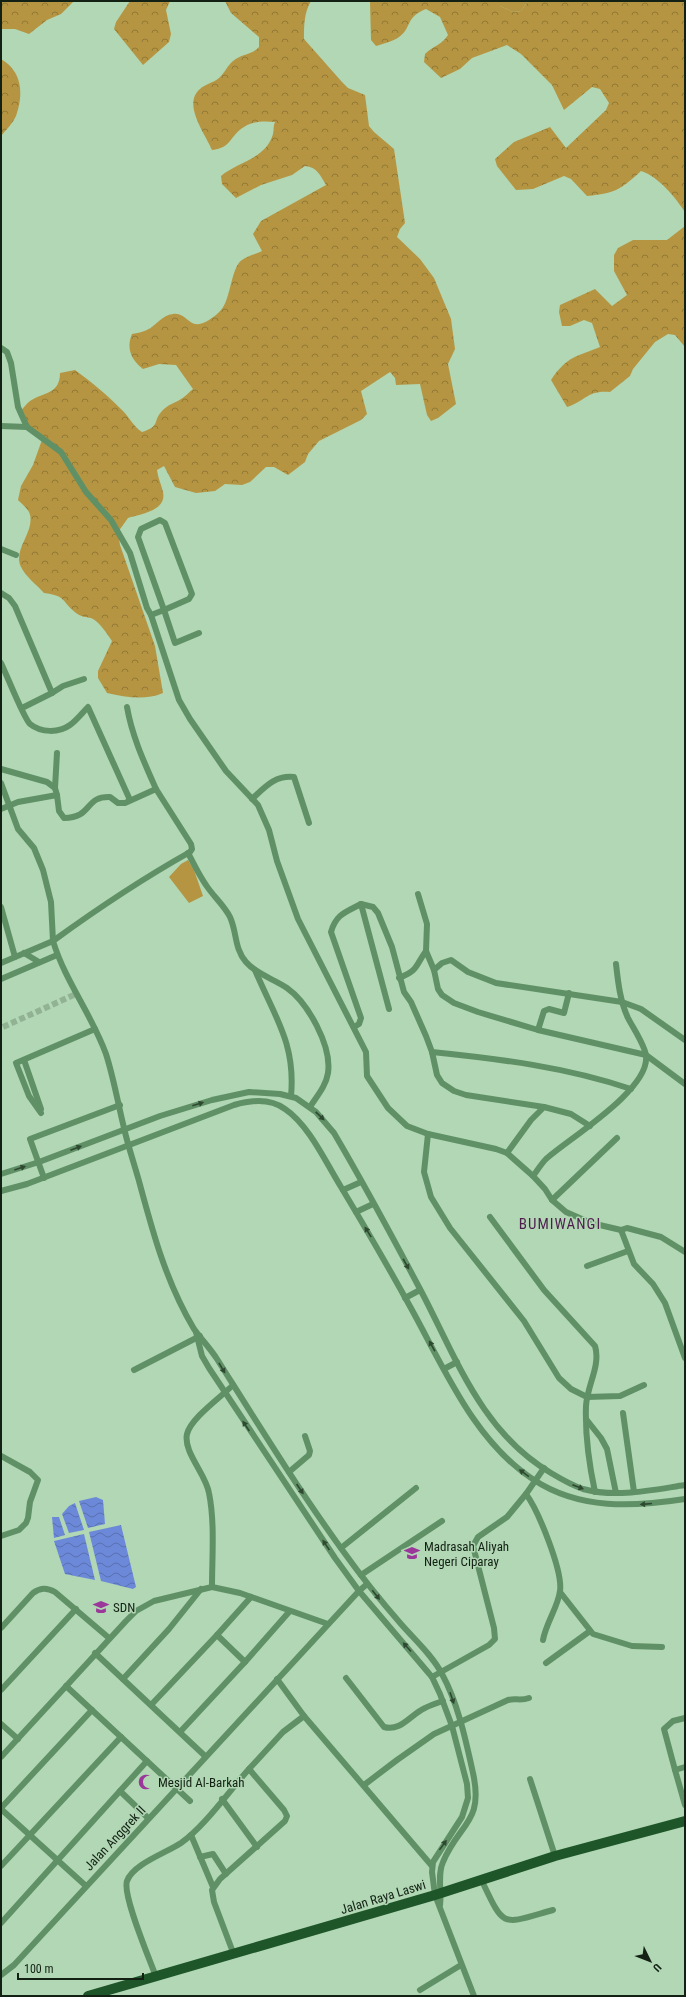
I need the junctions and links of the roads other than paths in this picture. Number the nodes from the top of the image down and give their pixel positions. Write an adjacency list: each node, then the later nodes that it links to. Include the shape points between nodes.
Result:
1 (1, 348): 3 (street, via 7,352 11,364 18,407)
2 (1, 426): 3 (street)
3 (27, 427): 8 (street, via 61,452 86,492 112,520 130,553 146,608)
4 (1, 549): 5 (street)
5 (16, 555)
6 (1, 593): 12 (street, via 15,606)
7 (164, 610): 7 (street, via 189,599 192,594 165,523 160,520 141,529 138,537); 8 (street); 9 (street, via 175,643)
8 (151, 615): 21 (street, via 179,700 222,765)
9 (199, 633)
10 (1, 663): 14 (street)
11 (84, 679): 12 (street, via 63,686)
12 (52, 693): 14 (street)
13 (128, 707): 19 (street, via 139,750)
14 (22, 708): 22 (street, via 30,724 52,732 70,725 88,707)
15 (58, 753): 18 (street)
16 (1, 769): 18 (street, via 46,782)
17 (1, 783): 23 (street)
18 (55, 788): 20 (street)
19 (156, 789): 22 (street); 26 (street, via 191,844 192,849)
20 (57, 795): 22 (street, via 59,811 64,818 81,815 91,802 98,799 110,797 118,803); 23 (street, via 30,799)
21 (252, 799): 25 (street, via 275,779 284,776 294,777); 46 (street, via 258,805 269,830 277,862 298,919)
22 (130, 800)
23 (10, 806): 24 (street); 31 (street, via 18,829 34,848 42,870 51,902)
24 (1, 809)
25 (309, 823)
26 (188, 853): 31 (street, via 153,873); 39 (street, via 205,884 230,918 240,954)
27 (418, 894): 32 (street, via 427,924)
28 (361, 904): 41 (street, via 373,907 378,912 392,948); 45 (street); 46 (street, via 341,914 334,922 331,932 361,1018 359,1024)
29 (1, 907): 30 (street)
30 (3, 927): 35 (street)
31 (53, 941): 33 (street); 34 (street)
32 (426, 951): 40 (street); 41 (street, via 412,973)
33 (24, 953): 35 (street); 36 (street)
34 (57, 955): 36 (street); 47 (street)
35 (15, 957): 37 (street)
36 (39, 962): 42 (street)
37 (1, 964)
38 (616, 964): 44 (street)
39 (255, 970): 55 (street, via 288,1044 292,1072); 57 (street, via 297,996 313,1018 320,1034 327,1058 328,1074 323,1088)
40 (434, 970): 43 (street, via 451,960 468,972 496,982); 48 (street, via 438,989 454,1003)
41 (399, 978): 50 (street)
42 (1, 979)
43 (569, 993): 44 (street); 48 (street, via 564,1012 549,1009 544,1011)
44 (622, 1002): 49 (street, via 641,1009); 51 (street)
45 (389, 1009)
46 (354, 1027): 61 (street, via 366,1052 367,1076 382,1100 407,1126)
47 (95, 1029): 52 (street); 56 (street, via 105,1052)
48 (538, 1030): 51 (street)
49 (685, 1040)
50 (432, 1052): 54 (street, via 551,1067); 58 (street, via 439,1079 454,1091 478,1098)
51 (646, 1056): 53 (street); 54 (street, via 642,1072)
52 (24, 1060): 52 (street, via 16,1063 29,1096 41,1113)
53 (685, 1084)
54 (631, 1088): 59 (street)
55 (291, 1096): 57 (street); 60 (street, one-way to 55, via 160,1116 229,1095 266,1092)
56 (120, 1105): 60 (street); 65 (street, via 30,1139)
57 (310, 1107): 69 (street, one-way to 69, via 334,1133)
58 (544, 1107): 59 (street, via 571,1114); 64 (street, via 531,1120)
59 (590, 1126): 68 (street, via 546,1160)
60 (125, 1131): 63 (street); 65 (street, one-way to 60)
61 (428, 1134): 64 (street, via 496,1149); 90 (street, via 424,1172 431,1197 440,1213 524,1321 559,1378 571,1389)
62 (617, 1138): 72 (street)
63 (129, 1143): 67 (street); 70 (street, via 234,1104 268,1102 284,1108 296,1119 314,1142); 82 (street, via 164,1269)
64 (507, 1154): 68 (street)
65 (40, 1163): 66 (street, one-way to 65); 67 (street)
66 (1, 1174)
67 (43, 1175): 71 (street)
68 (533, 1176): 72 (street)
69 (361, 1182): 70 (street); 73 (street)
70 (344, 1190): 74 (street)
71 (1, 1191)
72 (552, 1200): 76 (street, via 566,1212 591,1223)
73 (371, 1205): 74 (street); 80 (street, one-way to 80)
74 (358, 1211): 81 (street, one-way to 74)
75 (490, 1217): 90 (street, via 544,1290 595,1346 597,1358)
76 (621, 1230): 77 (street); 78 (street, via 627,1228 661,1237)
77 (628, 1251): 79 (street); 83 (street, via 634,1264 654,1284 665,1303)
78 (685, 1252)
79 (587, 1266)
80 (418, 1291): 81 (street); 84 (street)
81 (407, 1297): 85 (street, one-way to 81)
82 (197, 1335): 86 (street); 87 (street, one-way to 87, via 215,1356); 89 (street, via 204,1359)
83 (685, 1358)
84 (456, 1362): 85 (street); 91 (street)
85 (444, 1369): 92 (street)
86 (134, 1370)
87 (233, 1385): 89 (street); 96 (street)
88 (644, 1385): 90 (street, via 616,1397)
89 (225, 1393): 97 (street, one-way to 89); 114 (street, via 191,1426 186,1439 209,1493)
90 (587, 1397): 94 (street)
91 (479, 1404): 92 (street); 99 (street, via 503,1434)
92 (470, 1411): 101 (street, one-way to 92, via 518,1468 488,1438)
93 (623, 1413): 105 (street)
94 (586, 1419): 104 (street); 106 (street, via 607,1449)
95 (305, 1436): 100 (street, via 309,1455)
96 (267, 1438): 97 (street); 100 (street)
97 (258, 1444): 116 (street, one-way to 97)
98 (1, 1456): 110 (street, via 30,1472 38,1480 26,1523 19,1530)
99 (542, 1470): 101 (street); 104 (street, one-way to 104)
100 (289, 1472): 111 (street, one-way to 111)
101 (536, 1480): 107 (street); 108 (street, one-way to 101, via 618,1506 573,1498)
102 (685, 1485): 105 (street)
103 (416, 1488): 111 (street)
104 (595, 1492): 106 (street)
105 (634, 1492): 106 (street)
106 (616, 1493)
107 (526, 1494): 117 (street, via 540,1520 557,1570); 131 (street, via 507,1517 478,1537 473,1546 495,1639 489,1645)
108 (685, 1499)
109 (442, 1521): 112 (street)
110 (1, 1536)
111 (341, 1548): 112 (street)
112 (361, 1575): 113 (street)
113 (367, 1584): 116 (street, Jalan Anggrek II); 131 (street, one-way to 131)
114 (212, 1587): 115 (street); 118 (street)
115 (201, 1589): 125 (street, via 145,1605); 134 (street, via 169,1629)
116 (359, 1591): 121 (street, Jalan Anggrek II); 132 (street, one-way to 116)
117 (560, 1592): 123 (street); 126 (street, via 546,1625)
118 (251, 1597): 120 (street); 124 (street)
119 (76, 1609): 122 (street, via 51,1590 41,1588 33,1593); 125 (street); 137 (street)
120 (289, 1612): 121 (street); 129 (street)
121 (328, 1624): 135 (street, Jalan Anggrek II)
122 (1, 1628)
123 (590, 1631): 127 (street, via 632,1646); 130 (street)
124 (217, 1635): 129 (street); 140 (street)
125 (109, 1638): 128 (street)
126 (543, 1640)
127 (662, 1647)
128 (95, 1653): 134 (street); 136 (street)
129 (245, 1662): 147 (street)
130 (546, 1663)
131 (441, 1671): 132 (street); 144 (street, one-way to 144)
132 (432, 1677): 139 (street)
133 (346, 1678): 139 (street, via 384,1727 390,1729 396,1728 424,1708)
134 (123, 1679): 140 (street)
135 (277, 1679): 142 (street); 150 (street, Jalan Anggrek II)
136 (66, 1686): 141 (street); 149 (street)
137 (1, 1690)
138 (529, 1698): 144 (street, via 523,1701 508,1700)
139 (443, 1701): 146 (street)
140 (151, 1705): 147 (street)
141 (92, 1710): 148 (street); 163 (street)
142 (304, 1716): 154 (street, via 283,1732); 157 (street)
143 (685, 1718): 155 (street, via 673,1721 664,1729)
144 (460, 1723): 146 (street); 178 (street, via 473,1772 476,1802 469,1821 442,1864)
145 (1, 1724): 149 (street)
146 (452, 1726): 157 (street, via 421,1742); 173 (street, one-way to 146, via 467,1806 467,1784)
147 (180, 1732): 150 (street)
148 (121, 1737): 152 (street); 167 (street)
149 (18, 1739): 151 (street)
150 (205, 1756): 158 (street, Jalan Anggrek II)
151 (1, 1757)
152 (147, 1761): 158 (street); 159 (street)
153 (685, 1767): 155 (street)
154 (249, 1768): 160 (street); 168 (street, via 287,1816 280,1828)
155 (675, 1770): 162 (street)
156 (530, 1780): 169 (street)
157 (364, 1786): 173 (street)
158 (176, 1788): 161 (street); 164 (street, Jalan Anggrek II)
159 (120, 1791): 164 (street); 171 (street)
160 (222, 1799): 166 (street); 168 (street)
161 (190, 1802)
162 (685, 1804)
163 (1, 1809): 167 (street)
164 (148, 1818): 176 (street, Jalan Anggrek II)
165 (685, 1821): 169 (main road, Jalan Raya Laswi)
166 (191, 1835): 170 (street); 184 (street, via 145,1863 127,1882 128,1899)
167 (30, 1836): 171 (street); 172 (street)
168 (257, 1846): 174 (street)
169 (555, 1856): 175 (main road, Jalan Raya Laswi)
170 (200, 1857): 174 (street, via 212,1854); 177 (street)
171 (58, 1861): 176 (street); 180 (street)
172 (1, 1866)
173 (432, 1866): 178 (street)
174 (226, 1874): 177 (street)
175 (481, 1879): 178 (main road, Jalan Raya Laswi); 179 (street, via 497,1913 504,1919 514,1921)
176 (86, 1886): 183 (street, Jalan Anggrek II, via 14,1965)
177 (213, 1887): 181 (street, via 214,1902)
178 (438, 1894): 181 (main road, Jalan Raya Laswi); 182 (street)
179 (553, 1910)
180 (1, 1923)
181 (234, 1955): 184 (main road, Jalan Raya Laswi)
182 (461, 1965): 185 (street); 187 (street)
183 (1, 1975)
184 (156, 1977): 186 (main road, Jalan Raya Laswi)
185 (420, 1990)
186 (88, 1996)
187 (474, 1996)

